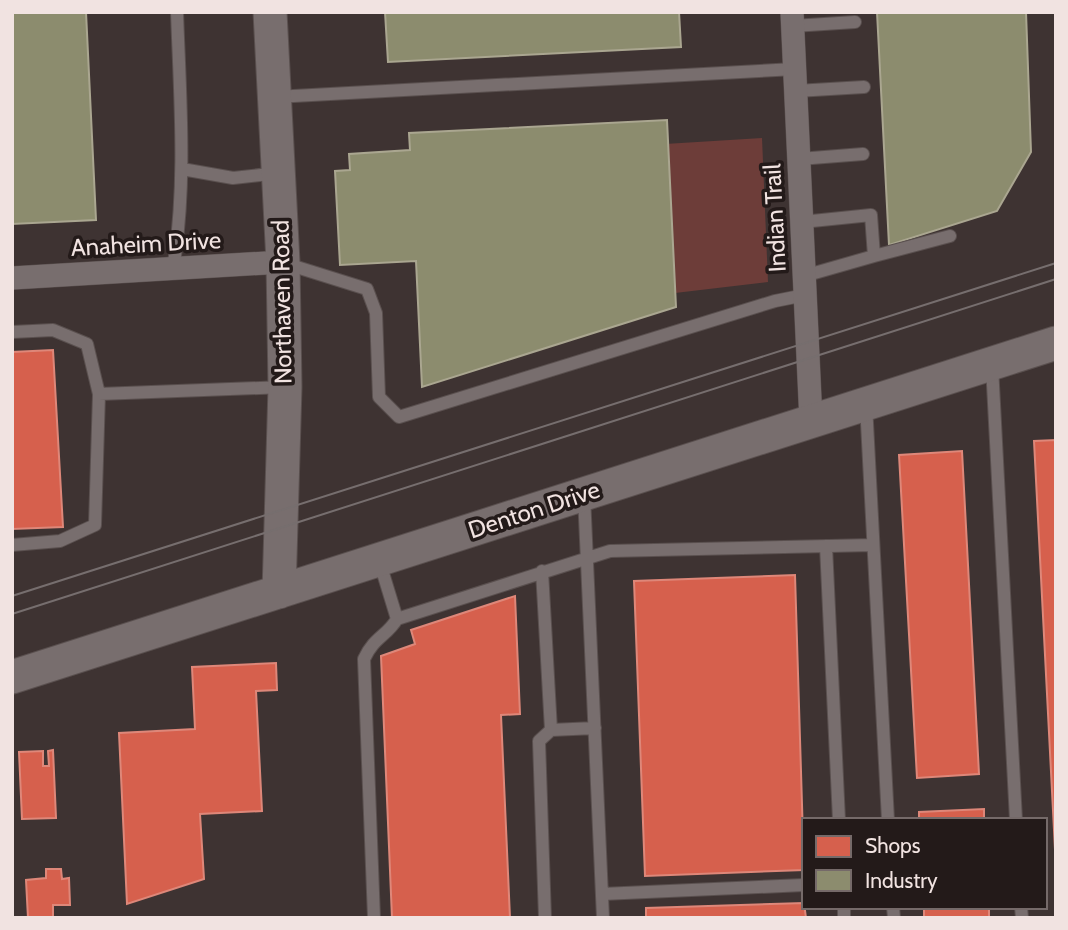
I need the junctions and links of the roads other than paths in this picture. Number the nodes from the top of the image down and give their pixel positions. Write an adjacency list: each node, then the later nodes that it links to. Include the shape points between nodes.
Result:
1 (177, 12): 10 (lane)
2 (270, 12): 7 (street, Northaven Road)
3 (792, 19): 4 (lane); 5 (street, Indian Trail)
4 (855, 22)
5 (795, 80): 6 (lane); 7 (lane); 9 (street, Indian Trail)
6 (864, 87)
7 (274, 97): 11 (street, Northaven Road)
8 (863, 154): 9 (lane)
9 (799, 159): 12 (street, Indian Trail)
10 (182, 169): 11 (lane, via 233,178); 16 (lane, via 181,221)
11 (278, 173): 15 (street, Northaven Road)
12 (802, 222): 14 (lane, via 871,215); 18 (street, Indian Trail)
13 (950, 236): 14 (lane)
14 (874, 256): 18 (lane)
15 (283, 262): 16 (street, Anaheim Drive); 18 (lane, via 368,289 376,313 379,397 400,417 775,301); 22 (street, Northaven Road)
16 (173, 269): 17 (street, Anaheim Drive)
17 (12, 278)
18 (805, 286): 25 (street, Indian Trail)
19 (12, 332): 23 (lane, via 53,330 87,344)
20 (1056, 343): 21 (street, Denton Drive)
21 (992, 363): 24 (street, Denton Drive); 40 (lane)
22 (285, 387): 23 (lane); 33 (street, Northaven Road)
23 (99, 394): 27 (lane, via 95,525 60,541)
24 (866, 404): 25 (street, Denton Drive); 28 (lane)
25 (811, 421): 26 (street, Denton Drive)
26 (584, 494): 30 (lane); 31 (street, Denton Drive)
27 (12, 545)
28 (873, 545): 29 (lane); 39 (lane)
29 (826, 546): 30 (lane, via 610,551); 38 (lane)
30 (588, 556): 32 (lane); 36 (lane)
31 (379, 560): 33 (street, Denton Drive); 34 (lane)
32 (541, 571): 34 (lane); 37 (lane)
33 (279, 592): 35 (street, Denton Drive)
34 (397, 619): 43 (lane, via 372,643 364,659)
35 (12, 677)
36 (595, 727): 37 (lane); 42 (lane)
37 (551, 730): 44 (lane, via 539,741)
38 (839, 818)
39 (888, 818)
40 (1016, 818)
41 (802, 884): 42 (lane)
42 (602, 894): 45 (lane)
43 (374, 918)
44 (545, 918)
45 (603, 918)

